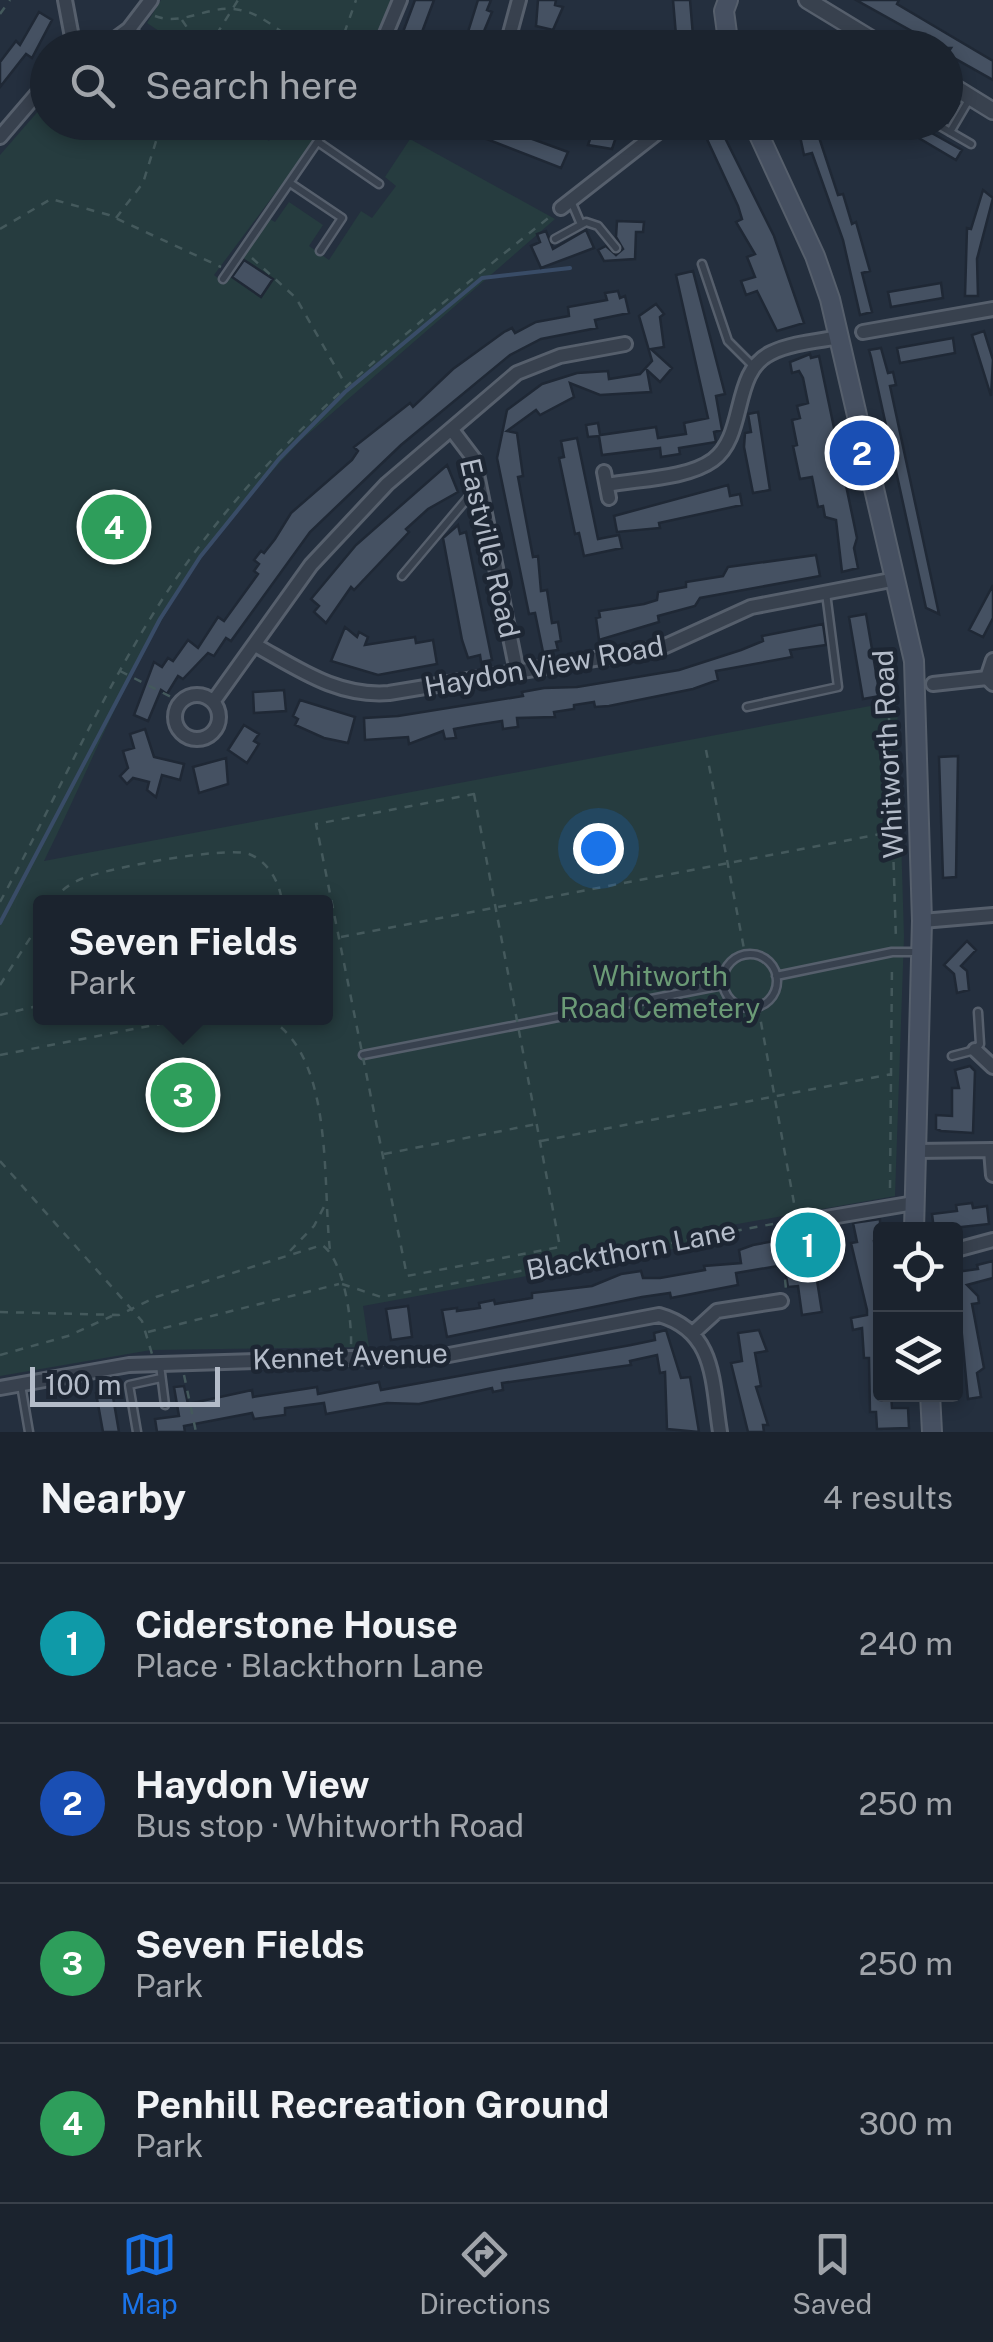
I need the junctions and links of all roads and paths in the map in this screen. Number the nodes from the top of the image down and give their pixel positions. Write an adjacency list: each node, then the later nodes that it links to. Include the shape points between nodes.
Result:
1 (10, 0): 11 (path)
2 (65, 0): 14 (street)
3 (238, 0): 10 (path)
4 (356, 0): 18 (path)
5 (400, 0): 19 (street)
6 (519, 0): 20 (street)
7 (728, 0): 21 (main road)
8 (808, 0): 22 (street)
9 (148, 5): 12 (path, via 158,18); 13 (street)
10 (234, 8): 12 (path); 16 (path); 17 (path)
11 (0, 14)
12 (182, 20): 15 (path)
13 (129, 29)
14 (71, 30)
15 (189, 30)
16 (220, 30)
17 (279, 30)
18 (345, 30)
19 (388, 30)
20 (511, 30)
21 (727, 30)
22 (857, 30)
23 (963, 93): 24 (street)
24 (970, 97): 26 (lane); 27 (street)
25 (30, 103): 28 (street)
26 (963, 109)
27 (993, 110)
28 (0, 137)
29 (963, 139): 34 (lane)
30 (156, 140): 38 (path, via 142,183)
31 (648, 140): 37 (street)
32 (761, 140): 50 (main road, Whitworth Road, via 815,256)
33 (318, 142): 35 (lane); 36 (lane)
34 (971, 144)
35 (290, 183): 43 (lane); 44 (lane, via 342,218)
36 (379, 184)
37 (566, 204): 39 (lane); 53 (path)
38 (116, 218): 40 (path, via 51,199); 46 (path)
39 (580, 222): 41 (lane); 42 (lane, via 598,226)
40 (0, 229)
41 (555, 239)
42 (616, 248)
43 (243, 251): 46 (lane); 53 (path, via 296,298)
44 (320, 251)
45 (702, 264): 52 (lane, via 728,341)
46 (229, 270): 47 (lane)
47 (224, 278)
48 (993, 309): 49 (street)
49 (863, 332)
50 (840, 337): 52 (street, via 770,353); 58 (main road, Whitworth Road, via 892,554)
51 (625, 344): 54 (street, via 529,367)
52 (754, 368): 55 (street, via 716,458)
53 (346, 384): 62 (path, via 216,526 166,593)
54 (452, 430): 56 (street, Eastville Road, via 471,450); 60 (street, via 334,538)
55 (607, 485)
56 (481, 490): 57 (lane); 63 (street, Eastville Road)
57 (402, 576)
58 (891, 580): 59 (street, Haydon View Road); 77 (main road, Whitworth Road, via 915,674)
59 (826, 592): 63 (street, Haydon View Road, via 751,606 661,648); 68 (lane, via 838,687)
60 (257, 646): 63 (street, Haydon View Road, via 317,680 361,694); 67 (street)
61 (993, 660): 64 (street)
62 (122, 672): 66 (path); 75 (path)
63 (518, 672)
64 (990, 681): 65 (street)
65 (933, 684)
66 (181, 702): 67 (street, via 197,695); 67 (street, via 176,725 197,740 218,725)
67 (214, 702)
68 (748, 707)
69 (889, 718): 71 (path)
70 (706, 750): 72 (path)
71 (896, 831): 72 (path); 80 (path)
72 (728, 864): 79 (path); 82 (path)
73 (59, 895): 74 (path, via 93,874 230,852 260,860)
74 (280, 895)
75 (0, 902)
76 (993, 915): 77 (street)
77 (922, 920): 81 (main road, Whitworth Road)
78 (33, 932): 84 (path)
79 (339, 937)
80 (894, 952): 81 (lane); 83 (lane); 97 (path)
81 (922, 952): 102 (main road, Whitworth Road)
82 (745, 954): 83 (lane, via 762,956); 85 (lane, via 730,961)
83 (776, 976): 86 (lane, via 774,993)
84 (0, 985)
85 (723, 985): 86 (lane, via 738,1005); 94 (lane)
86 (758, 1006): 98 (path)
87 (33, 1007): 89 (path)
88 (978, 1012): 92 (lane)
89 (0, 1015)
90 (153, 1025): 93 (path)
91 (277, 1025): 107 (path, via 305,1059)
92 (975, 1050): 95 (lane); 96 (street)
93 (0, 1054)
94 (363, 1055)
95 (952, 1056)
96 (993, 1067)
97 (892, 1074): 98 (path); 106 (path)
98 (774, 1095): 100 (path); 109 (path)
99 (537, 1124): 103 (path)
100 (540, 1141)
101 (992, 1150): 102 (street); 105 (street)
102 (916, 1151): 108 (main road, Whitworth Road)
103 (382, 1154)
104 (0, 1161): 119 (path)
105 (993, 1175)
106 (890, 1188)
107 (328, 1194): 115 (path); 116 (path, via 314,1226)
108 (914, 1202): 110 (street); 111 (main road, Whitworth Road)
109 (794, 1203)
110 (808, 1221): 112 (path, Blackthorn Lane)
111 (914, 1222)
112 (780, 1231): 117 (path, Blackthorn Lane, via 778,1222 381,1296); 118 (path, via 786,1289)
113 (993, 1240): 114 (street)
114 (963, 1248)
115 (330, 1251): 116 (path, via 316,1245); 117 (path)
116 (284, 1254): 119 (path)
117 (340, 1284): 123 (path); 125 (path, via 352,1317)
118 (781, 1300): 122 (street, via 717,1311)
119 (131, 1309): 121 (path); 123 (path)
120 (0, 1312): 121 (path)
121 (113, 1315): 124 (path)
122 (694, 1332): 125 (street, Kennet Avenue, via 650,1315 449,1354); 135 (street, via 708,1358)
123 (148, 1333): 127 (path)
124 (0, 1355)
125 (351, 1357): 126 (street, Kennet Avenue)
126 (182, 1363): 127 (street, Kennet Avenue); 134 (path)
127 (158, 1369): 128 (street, Kennet Avenue, via 107,1367); 131 (lane); 133 (lane, via 130,1384)
128 (20, 1384): 129 (street, Kennet Avenue); 132 (lane)
129 (0, 1388)
130 (930, 1402): 136 (main road)
131 (166, 1405)
132 (28, 1432)
133 (138, 1432)
134 (196, 1432)
135 (720, 1432)
136 (932, 1432)

